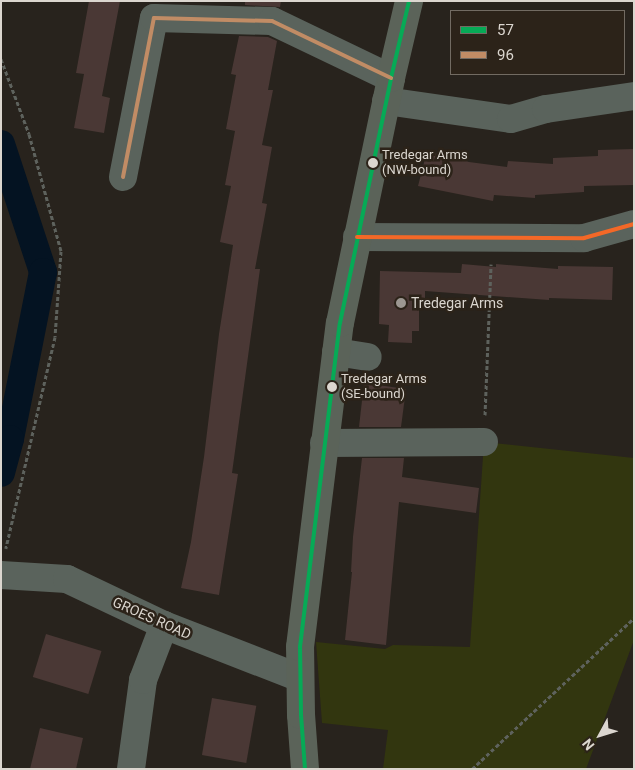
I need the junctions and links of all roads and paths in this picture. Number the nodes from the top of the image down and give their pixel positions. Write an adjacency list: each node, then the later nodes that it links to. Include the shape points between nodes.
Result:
1 (410, 1): 3 (main road)
2 (1, 59): 13 (path, via 29,134 61,251 55,337)
3 (389, 89): 4 (street, via 511,119 546,109); 5 (street, via 272,20 154,18); 7 (main road)
4 (634, 96)
5 (123, 177)
6 (634, 224): 8 (street, via 584,238)
7 (357, 237): 8 (street); 9 (main road)
8 (492, 239): 11 (path)
9 (336, 352): 10 (street); 12 (main road)
10 (368, 357)
11 (484, 442): 12 (street)
12 (324, 443): 16 (main road)
13 (2, 566): 15 (street, GROES ROAD, via 68,579)
14 (634, 618): 19 (path)
15 (164, 625): 16 (street, GROES ROAD); 17 (street, via 142,680)
16 (300, 678): 18 (main road)
17 (131, 769)
18 (306, 769)
19 (472, 769)

